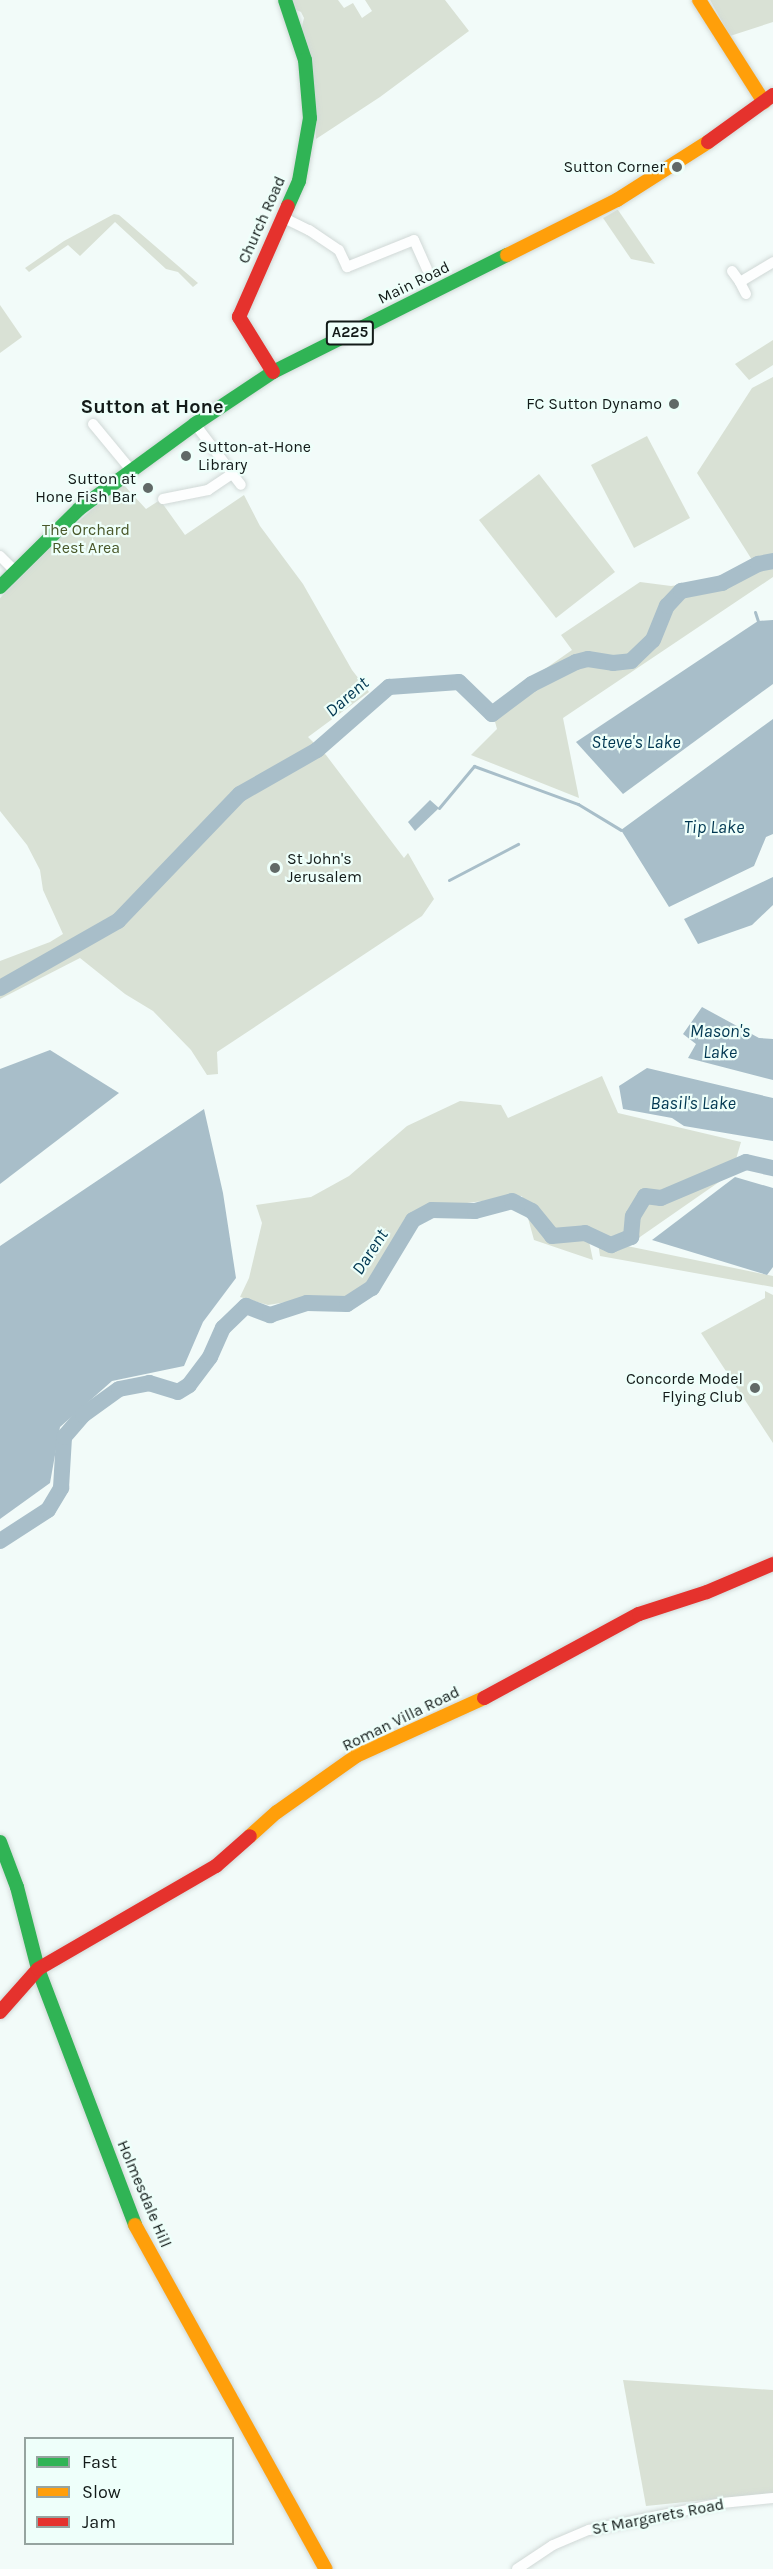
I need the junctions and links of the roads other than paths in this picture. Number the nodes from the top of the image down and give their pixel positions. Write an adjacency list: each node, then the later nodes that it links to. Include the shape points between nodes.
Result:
1 (285, 0): 4 (street, Church Road, via 305,60 310,109 299,181)
2 (699, 0): 3 (street)
3 (769, 99): 10 (street, Main Road / A225, via 687,158 617,200)
4 (282, 217): 6 (street, via 339,250 347,267 414,240); 10 (street, Church Road, via 239,317)
5 (773, 262): 8 (street)
6 (427, 269)
7 (732, 271): 8 (street)
8 (740, 282): 9 (street)
9 (746, 294)
10 (273, 372): 12 (street, Main Road / A225)
11 (93, 424): 13 (street)
12 (195, 424): 13 (street, Main Road / A225); 14 (street)
13 (131, 470): 18 (street, Main Road / A225, via 79,509)
14 (232, 474): 15 (street); 16 (street, via 208,490)
15 (241, 484)
16 (163, 499)
17 (0, 556): 18 (street)
18 (15, 571): 19 (street, Main Road / A225)
19 (0, 587)
20 (773, 1564): 22 (street, Roman Villa Road, via 639,1614 505,1688 356,1756 277,1812 216,1866)
21 (0, 1842): 22 (street, Holmesdale Hill, via 17,1887)
22 (38, 1969): 23 (street, Roman Villa Road); 25 (street, Holmesdale Hill, via 137,2229)
23 (0, 2012)
24 (773, 2498): 26 (street, St Margarets Road, via 722,2503 589,2530 549,2547)
25 (326, 2569)
26 (517, 2569)

